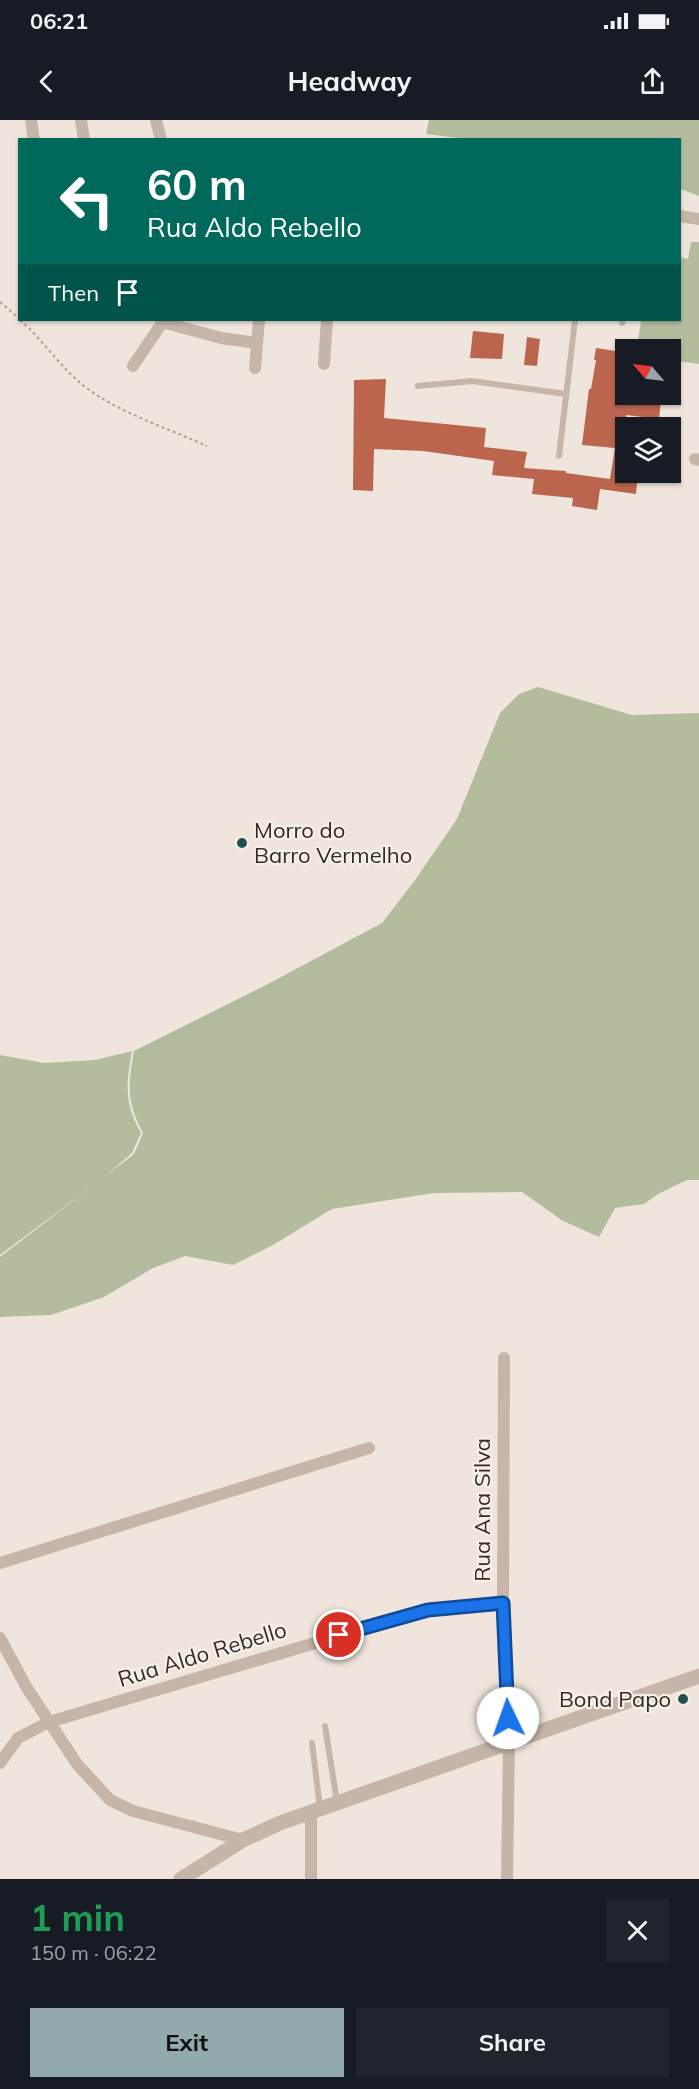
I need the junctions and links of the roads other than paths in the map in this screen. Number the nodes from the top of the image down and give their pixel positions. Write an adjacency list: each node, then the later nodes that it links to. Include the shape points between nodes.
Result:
1 (31, 120): 4 (street)
2 (81, 120): 5 (street)
3 (156, 120): 6 (street)
4 (34, 138)
5 (84, 138)
6 (159, 138)
7 (681, 216): 8 (street)
8 (699, 219)
9 (163, 321): 13 (street, via 221,338); 15 (street)
10 (259, 321): 13 (street)
11 (327, 321): 14 (street)
12 (575, 321): 18 (lane)
13 (257, 343): 16 (street)
14 (324, 364)
15 (133, 366)
16 (255, 368)
17 (418, 386): 18 (lane, via 472,381)
18 (566, 394): 19 (lane)
19 (559, 456)
20 (504, 1358): 23 (street, Rua Ana Silva)
21 (369, 1448): 22 (street)
22 (0, 1563)
23 (503, 1603): 26 (street, Rua Aldo Rebello, via 428,1610); 28 (street, Rua Ana Silva)
24 (0, 1638): 26 (street)
25 (699, 1676): 28 (street)
26 (49, 1722): 30 (street, Rua Aldo Rebello, via 18,1738); 33 (street, via 77,1764 110,1800 133,1811)
27 (325, 1726): 31 (lane)
28 (509, 1741): 31 (street); 36 (street, Rua Ana Silva)
29 (312, 1743): 32 (lane)
30 (0, 1762)
31 (337, 1802): 32 (street)
32 (316, 1810): 33 (street); 35 (street)
33 (243, 1840): 34 (street)
34 (181, 1879)
35 (311, 1879)
36 (507, 1879)

